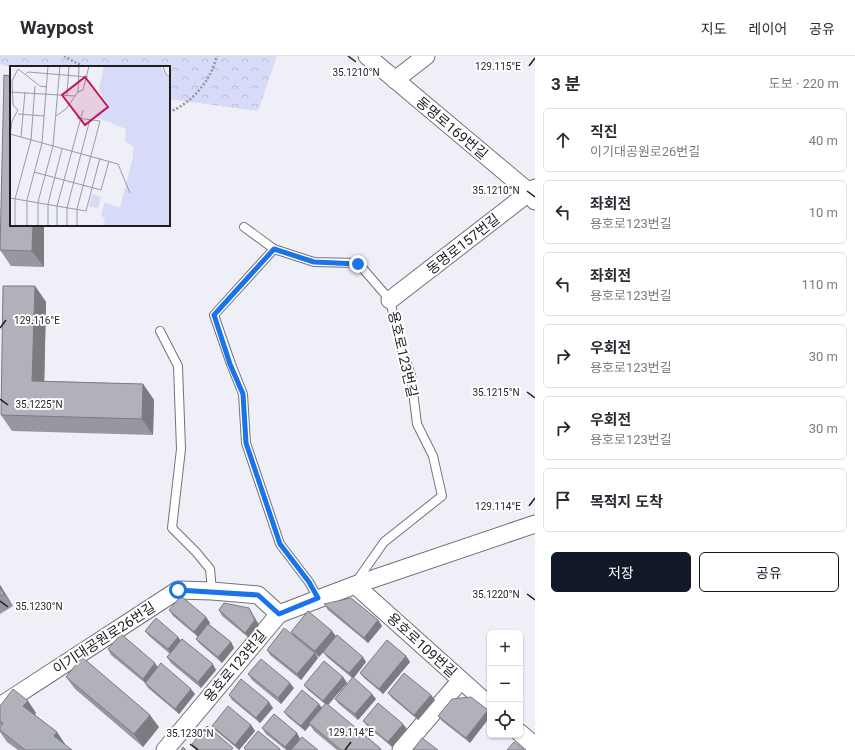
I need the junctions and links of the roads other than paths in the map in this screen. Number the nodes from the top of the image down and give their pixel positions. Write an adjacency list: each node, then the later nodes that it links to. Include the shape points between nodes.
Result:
1 (367, 56): 3 (street, 동명로169번길)
2 (426, 56): 3 (street)
3 (395, 80): 4 (street, 동명로169번길)
4 (533, 194): 7 (street, 동명로157번길)
5 (244, 227): 6 (lane, 용호로123번길)
6 (274, 249): 7 (lane, 용호로123번길, via 314,262 358,264); 12 (lane, via 214,315 243,394 246,443 280,544)
7 (390, 300): 10 (lane, 용호로123번길, via 400,345 411,376 417,424 433,456 442,496 384,542)
8 (160, 331): 11 (lane, via 178,366 181,449 172,528 210,569)
9 (535, 524): 10 (street, 용호로123번길)
10 (355, 585): 12 (street, 용호로123번길); 14 (street, 용호로109번길)
11 (212, 591): 13 (street, 이기대공원로26번길, via 258,595); 16 (street, 이기대공원로26번길, via 178,590)
12 (318, 598): 13 (street, 용호로123번길)
13 (279, 614): 19 (street, 용호로123번길)
14 (461, 680): 15 (street, 용호로109번길); 20 (street)
15 (487, 703)
16 (0, 706)
17 (523, 736): 18 (street)
18 (535, 746)
19 (164, 750)
20 (401, 750)

